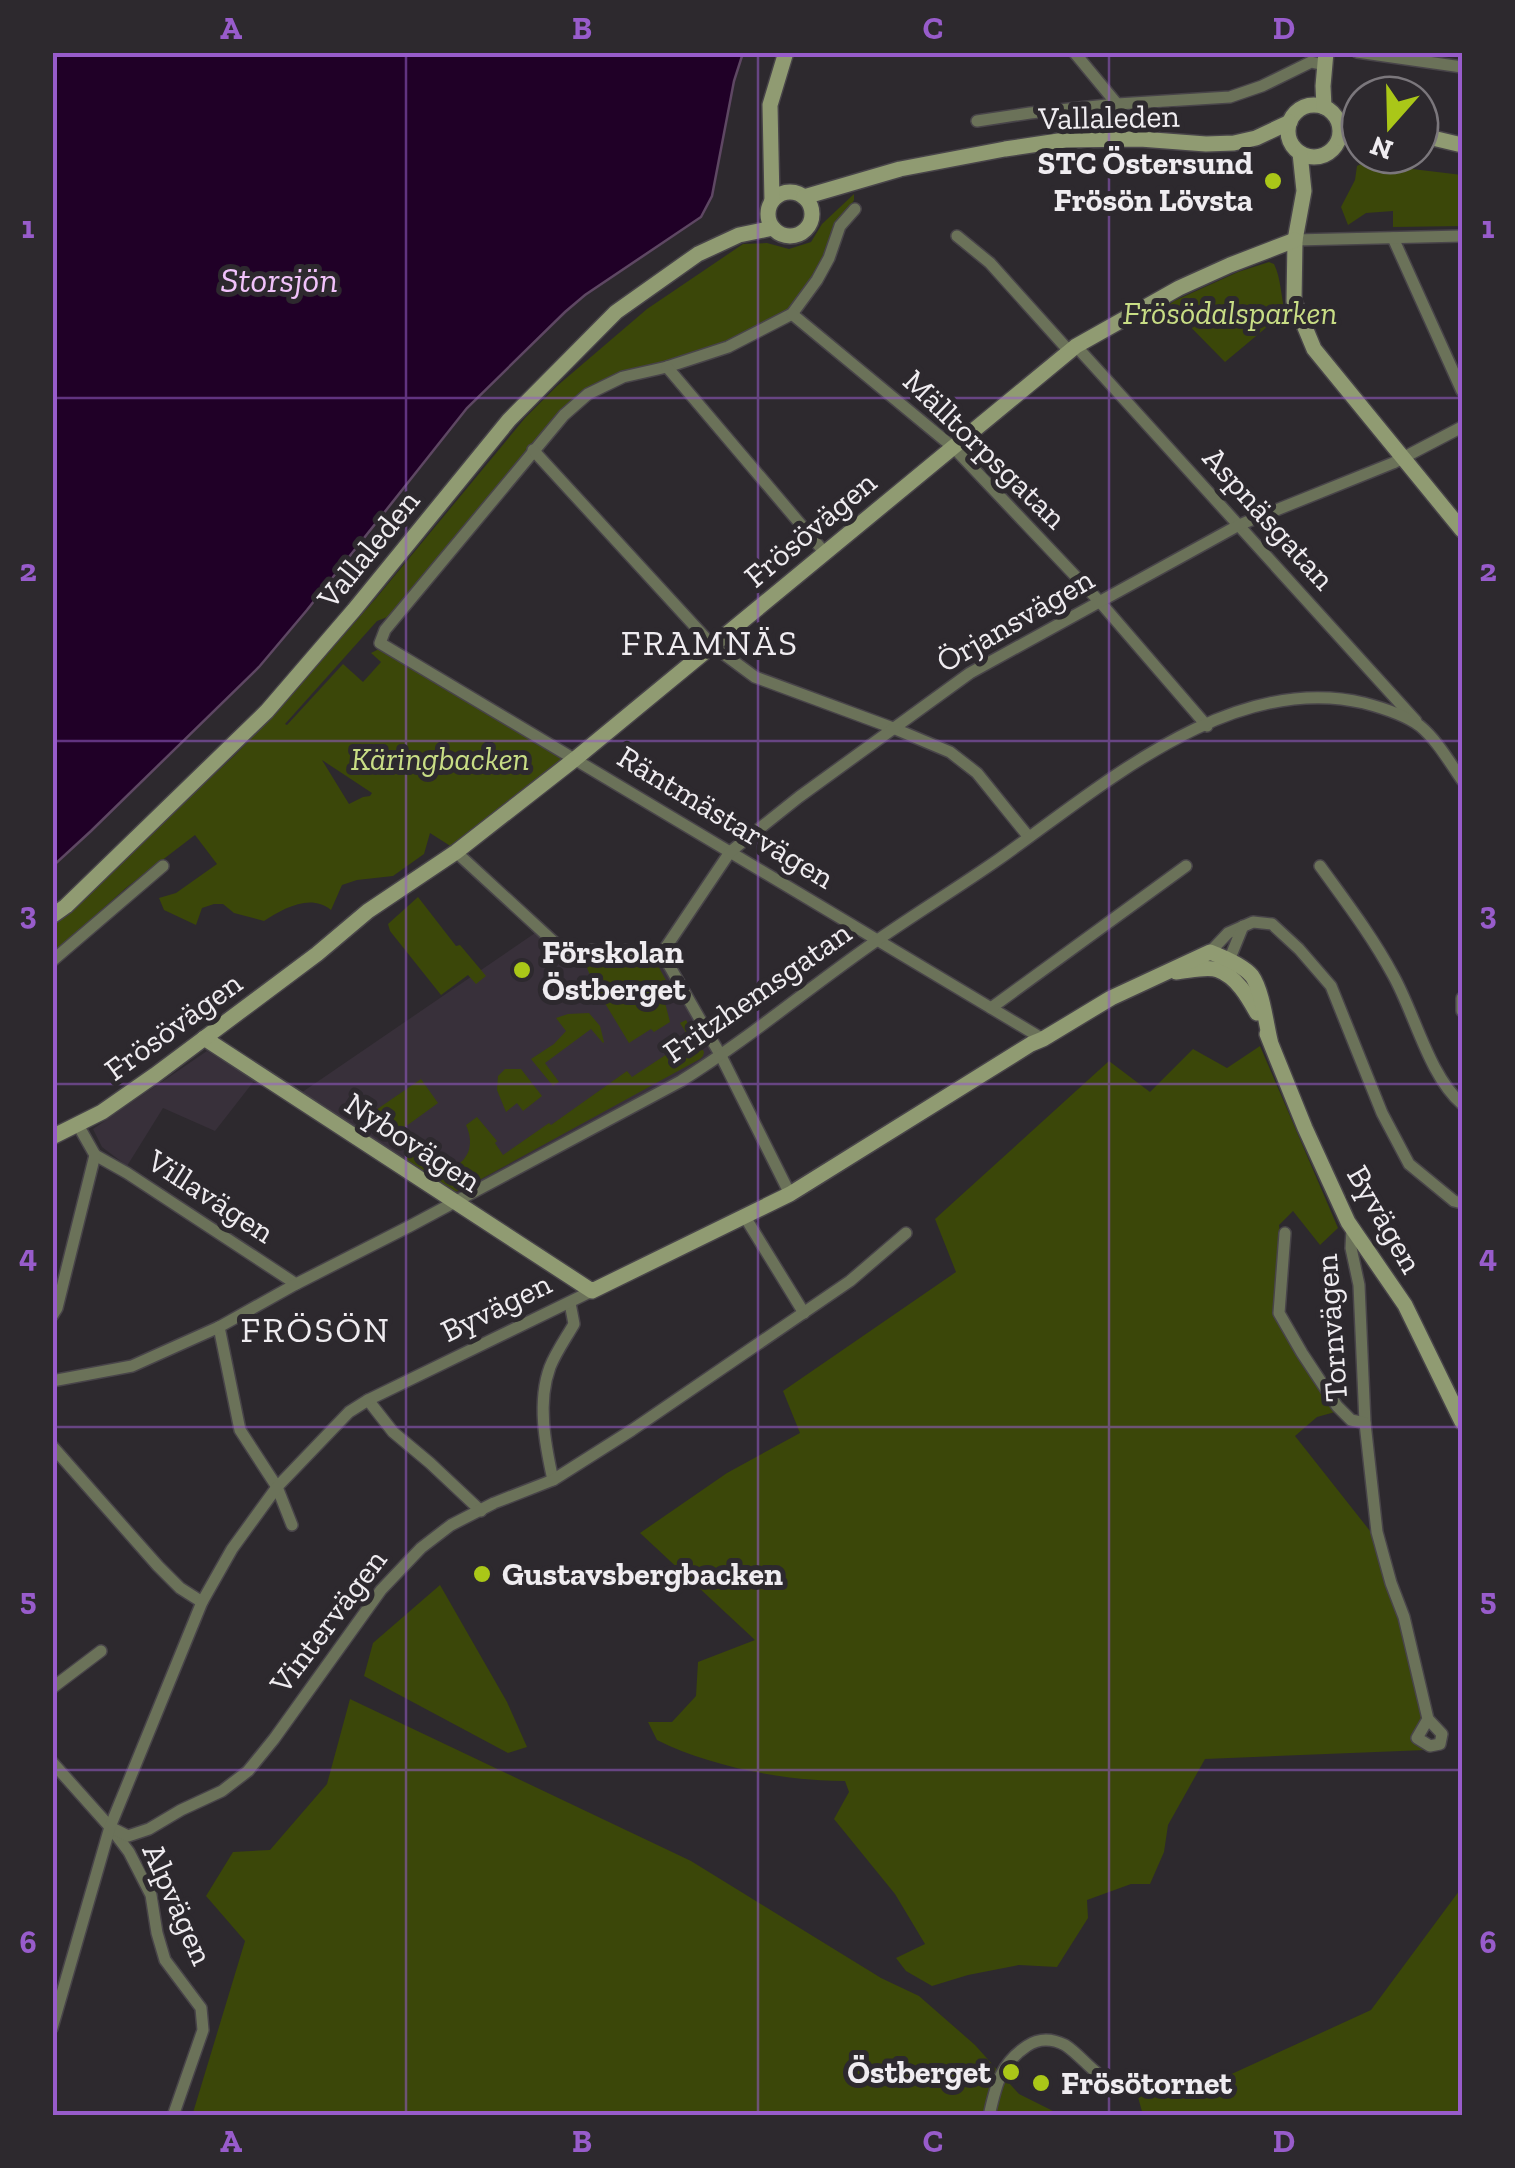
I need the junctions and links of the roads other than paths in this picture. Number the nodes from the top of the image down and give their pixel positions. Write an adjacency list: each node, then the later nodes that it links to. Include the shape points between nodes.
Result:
1 (786, 52): 15 (street, via 770,105)
2 (1074, 52): 6 (street)
3 (1357, 52): 5 (street)
4 (1325, 59): 6 (street, via 1230,97); 7 (street); 8 (street)
5 (1462, 67)
6 (1117, 104): 9 (street)
7 (1324, 107): 8 (street); 11 (street)
8 (1300, 108): 10 (street)
9 (977, 121)
10 (1290, 122): 12 (street, Vallaleden); 13 (street, via 1289,138)
11 (1340, 131): 14 (street, via 1335,148)
12 (1256, 138): 13 (street, Vallaleden); 16 (street, Vallaleden, via 1206,144 1064,140 956,157)
13 (1298, 151): 14 (street); 17 (street)
14 (1322, 156): 17 (street)
15 (771, 159): 18 (street); 20 (street)
16 (848, 185): 18 (street, Vallaleden); 21 (street, Vallaleden)
17 (1304, 191): 25 (street)
18 (800, 195): 20 (street, via 782,193); 21 (street)
19 (854, 209): 26 (street)
20 (771, 214): 21 (street, via 786,236 809,226); 50 (street, Vallaleden, via 698,254 616,312 508,420 267,711)
21 (812, 217)
22 (957, 236): 27 (street, Aspnäsgatan)
23 (1462, 236): 24 (street, Frösövägen)
24 (1393, 238): 25 (street, Frösövägen); 29 (street)
25 (1295, 240): 27 (street, Frösövägen, via 1163,296); 33 (street, via 1294,301 1314,349)
26 (792, 314): 28 (street, via 728,347); 31 (street, Mälltorpsgatan)
27 (1073, 349): 31 (street, Frösövägen); 34 (street, Aspnäsgatan)
28 (667, 367): 32 (street, via 588,394); 36 (street)
29 (1462, 391)
30 (1462, 427): 33 (street, Örjansvägen)
31 (954, 448): 36 (street, Frösövägen); 37 (street, Mälltorpsgatan)
32 (533, 450): 38 (street); 42 (street, Räntmästarvägen, via 380,643)
33 (1403, 457): 34 (street, Örjansvägen); 35 (street)
34 (1240, 525): 37 (street, Örjansvägen); 40 (street, Aspnäsgatan)
35 (1462, 530)
36 (824, 554): 38 (street, Frösövägen)
37 (1100, 602): 39 (street, Mälltorpsgatan); 41 (street, Örjansvägen, via 970,673)
38 (714, 646): 41 (street, via 755,677); 42 (street, Frösövägen)
39 (1207, 726): 40 (street, Fritzhemsgatan, via 1302,697 1384,708); 44 (street, Fritzhemsgatan, via 1142,758)
40 (1420, 726): 43 (street, Fritzhemsgatan)
41 (893, 728): 44 (street, via 964,761); 46 (street, Örjansvägen)
42 (576, 760): 45 (street, Frösövägen); 46 (street, Räntmästarvägen)
43 (1462, 780)
44 (1028, 836): 52 (street, Fritzhemsgatan)
45 (456, 852): 54 (street, via 568,950); 61 (street, Frösövägen)
46 (730, 852): 52 (street, Räntmästarvägen); 54 (street, Örjansvägen)
47 (163, 866): 55 (street)
48 (1186, 866): 59 (street)
49 (1320, 866): 64 (street, via 1372,937 1438,1075)
50 (52, 916)
51 (1243, 926): 53 (street); 56 (street); 70 (street, via 1272,924 1331,986 1409,1164)
52 (877, 940): 59 (street, Räntmästarvägen); 63 (street, Fritzhemsgatan)
53 (1210, 952): 56 (street, Byvägen); 57 (street, Byvägen)
54 (662, 953): 63 (street)
55 (52, 960)
56 (1221, 967): 57 (street, Byvägen); 72 (street, Byvägen, via 1246,992)
57 (1167, 972): 62 (street, Byvägen)
58 (1462, 998): 60 (street)
59 (991, 1008): 62 (street, Räntmästarvägen)
60 (1462, 1011)
61 (204, 1038): 65 (street, Frösövägen); 69 (street, Nybovägen)
62 (1044, 1040): 68 (street, Byvägen)
63 (721, 1056): 68 (street); 69 (street, Fritzhemsgatan)
64 (1462, 1104)
65 (78, 1125): 66 (street, Frösövägen); 67 (street)
66 (52, 1137)
67 (95, 1155): 75 (street, Villavägen); 79 (street)
68 (790, 1194): 71 (street, Byvägen)
69 (455, 1202): 75 (street, Fritzhemsgatan); 76 (street, Nybovägen)
70 (1462, 1204)
71 (745, 1217): 76 (street, Byvägen); 78 (street)
72 (1352, 1228): 83 (street, Byvägen, via 1405,1305); 84 (street, Tornvägen)
73 (906, 1233): 78 (street, Vintervägen)
74 (1285, 1233): 84 (street, Tornvägen, via 1279,1313 1338,1406 1351,1420)
75 (296, 1284): 80 (street, Fritzhemsgatan)
76 (592, 1291): 77 (street, Byvägen)
77 (570, 1303): 82 (street, Byvägen); 86 (street, via 574,1324 547,1378 545,1444)
78 (804, 1313): 86 (street, Vintervägen)
79 (52, 1316)
80 (219, 1328): 81 (street, Fritzhemsgatan, via 132,1366); 87 (street, via 240,1430)
81 (52, 1381)
82 (368, 1400): 87 (street, Byvägen); 88 (street, via 392,1432)
83 (1462, 1422)
84 (1366, 1423): 93 (street, Tornvägen, via 1378,1541)
85 (52, 1446): 90 (street, via 158,1566)
86 (553, 1480): 88 (street, Vintervägen)
87 (277, 1488): 89 (street); 90 (street, Byvägen)
88 (480, 1511): 95 (street, Vintervägen, via 451,1525 391,1579 248,1771 149,1829 128,1836)
89 (292, 1525)
90 (202, 1602): 95 (street, Byvägen)
91 (101, 1650): 92 (street)
92 (52, 1688)
93 (1428, 1719)
94 (52, 1762): 95 (street)
95 (110, 1827): 96 (street, Byvägen); 99 (street, Alpvägen, via 152,1895 165,1960 203,2016)
96 (55, 2012): 97 (street, Byvägen)
97 (52, 2028)
98 (1096, 2072): 100 (street, via 1064,2045 1036,2040 1010,2057)
99 (174, 2116)
100 (989, 2116)

